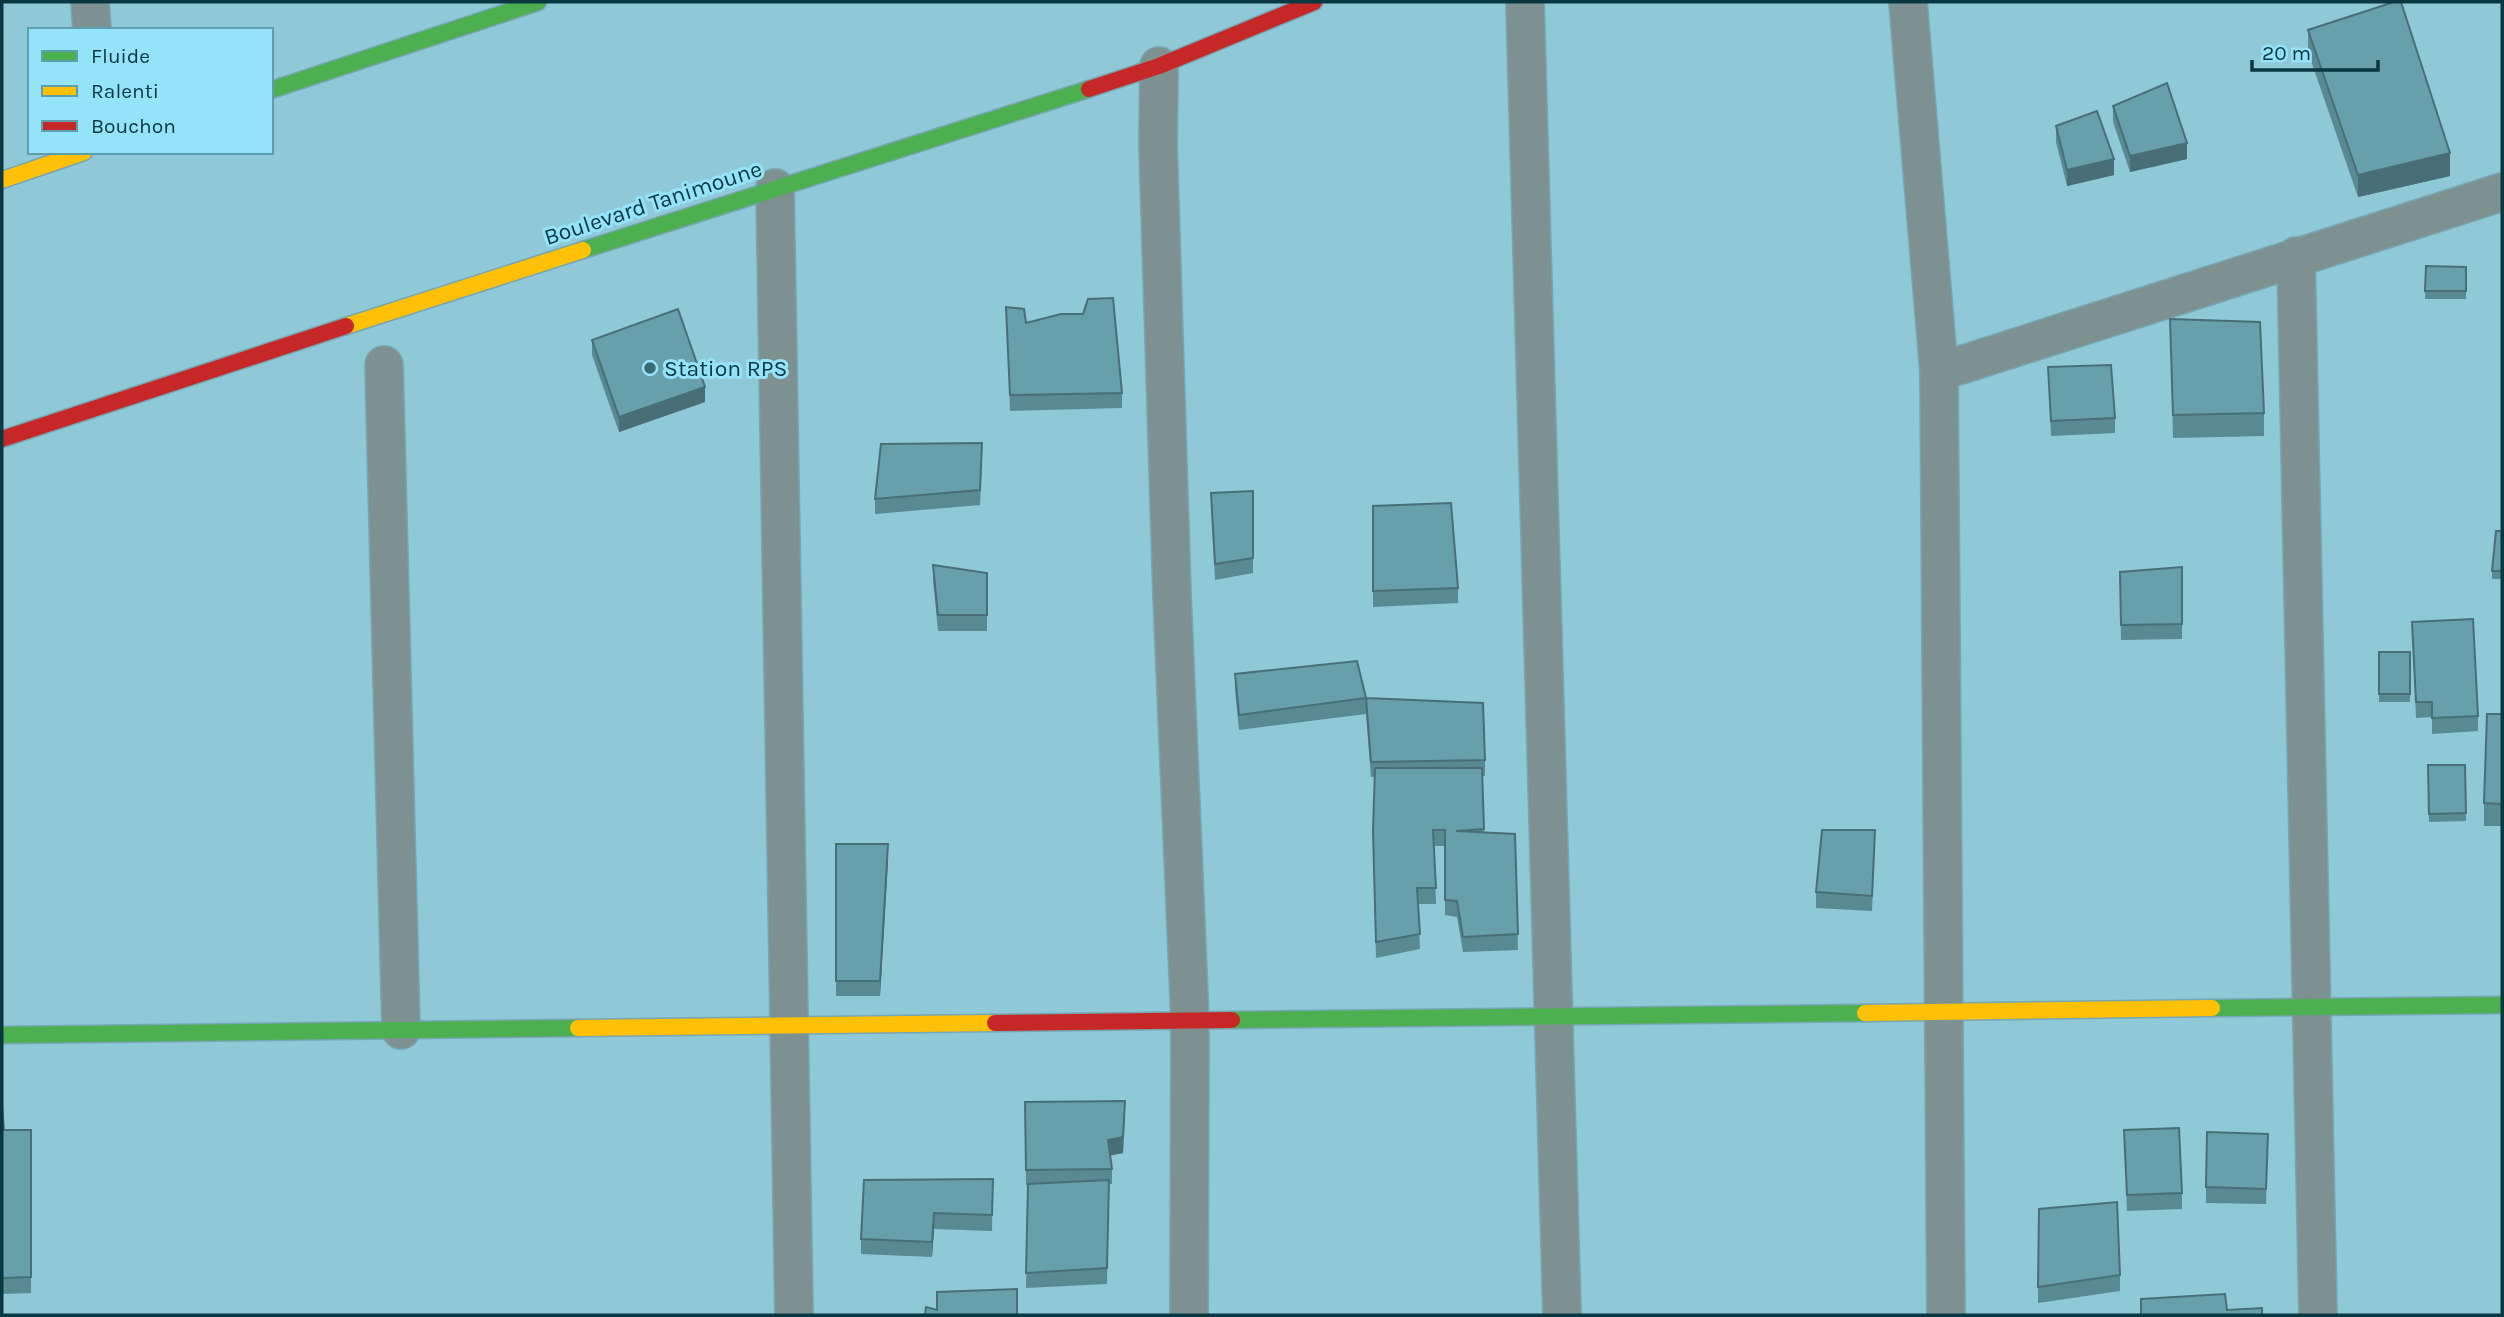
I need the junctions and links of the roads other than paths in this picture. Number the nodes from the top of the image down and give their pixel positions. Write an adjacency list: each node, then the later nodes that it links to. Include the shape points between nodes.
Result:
1 (90, 2): 6 (street)
2 (538, 2): 8 (street)
3 (1314, 2): 7 (street, Boulevard Tanimoune)
4 (1525, 2): 20 (street)
5 (1908, 2): 15 (street)
6 (92, 28)
7 (1158, 66): 11 (street, Boulevard Tanimoune); 21 (street)
8 (273, 89)
9 (78, 154): 10 (street)
10 (2, 180)
11 (775, 188): 16 (street, Boulevard Tanimoune); 22 (street)
12 (2502, 192): 13 (street)
13 (2296, 256): 15 (street); 18 (street)
14 (384, 365): 23 (street)
15 (1938, 372): 19 (street)
16 (2, 439)
17 (2502, 1005): 18 (street)
18 (2312, 1007): 19 (street); 29 (street)
19 (1945, 1012): 20 (street); 28 (street)
20 (1554, 1016): 21 (street); 27 (street)
21 (1190, 1021): 22 (street); 26 (street)
22 (790, 1025): 23 (street); 25 (street)
23 (401, 1030): 24 (street)
24 (2, 1035)
25 (794, 1315)
26 (1188, 1315)
27 (1562, 1315)
28 (1946, 1315)
29 (2318, 1315)

